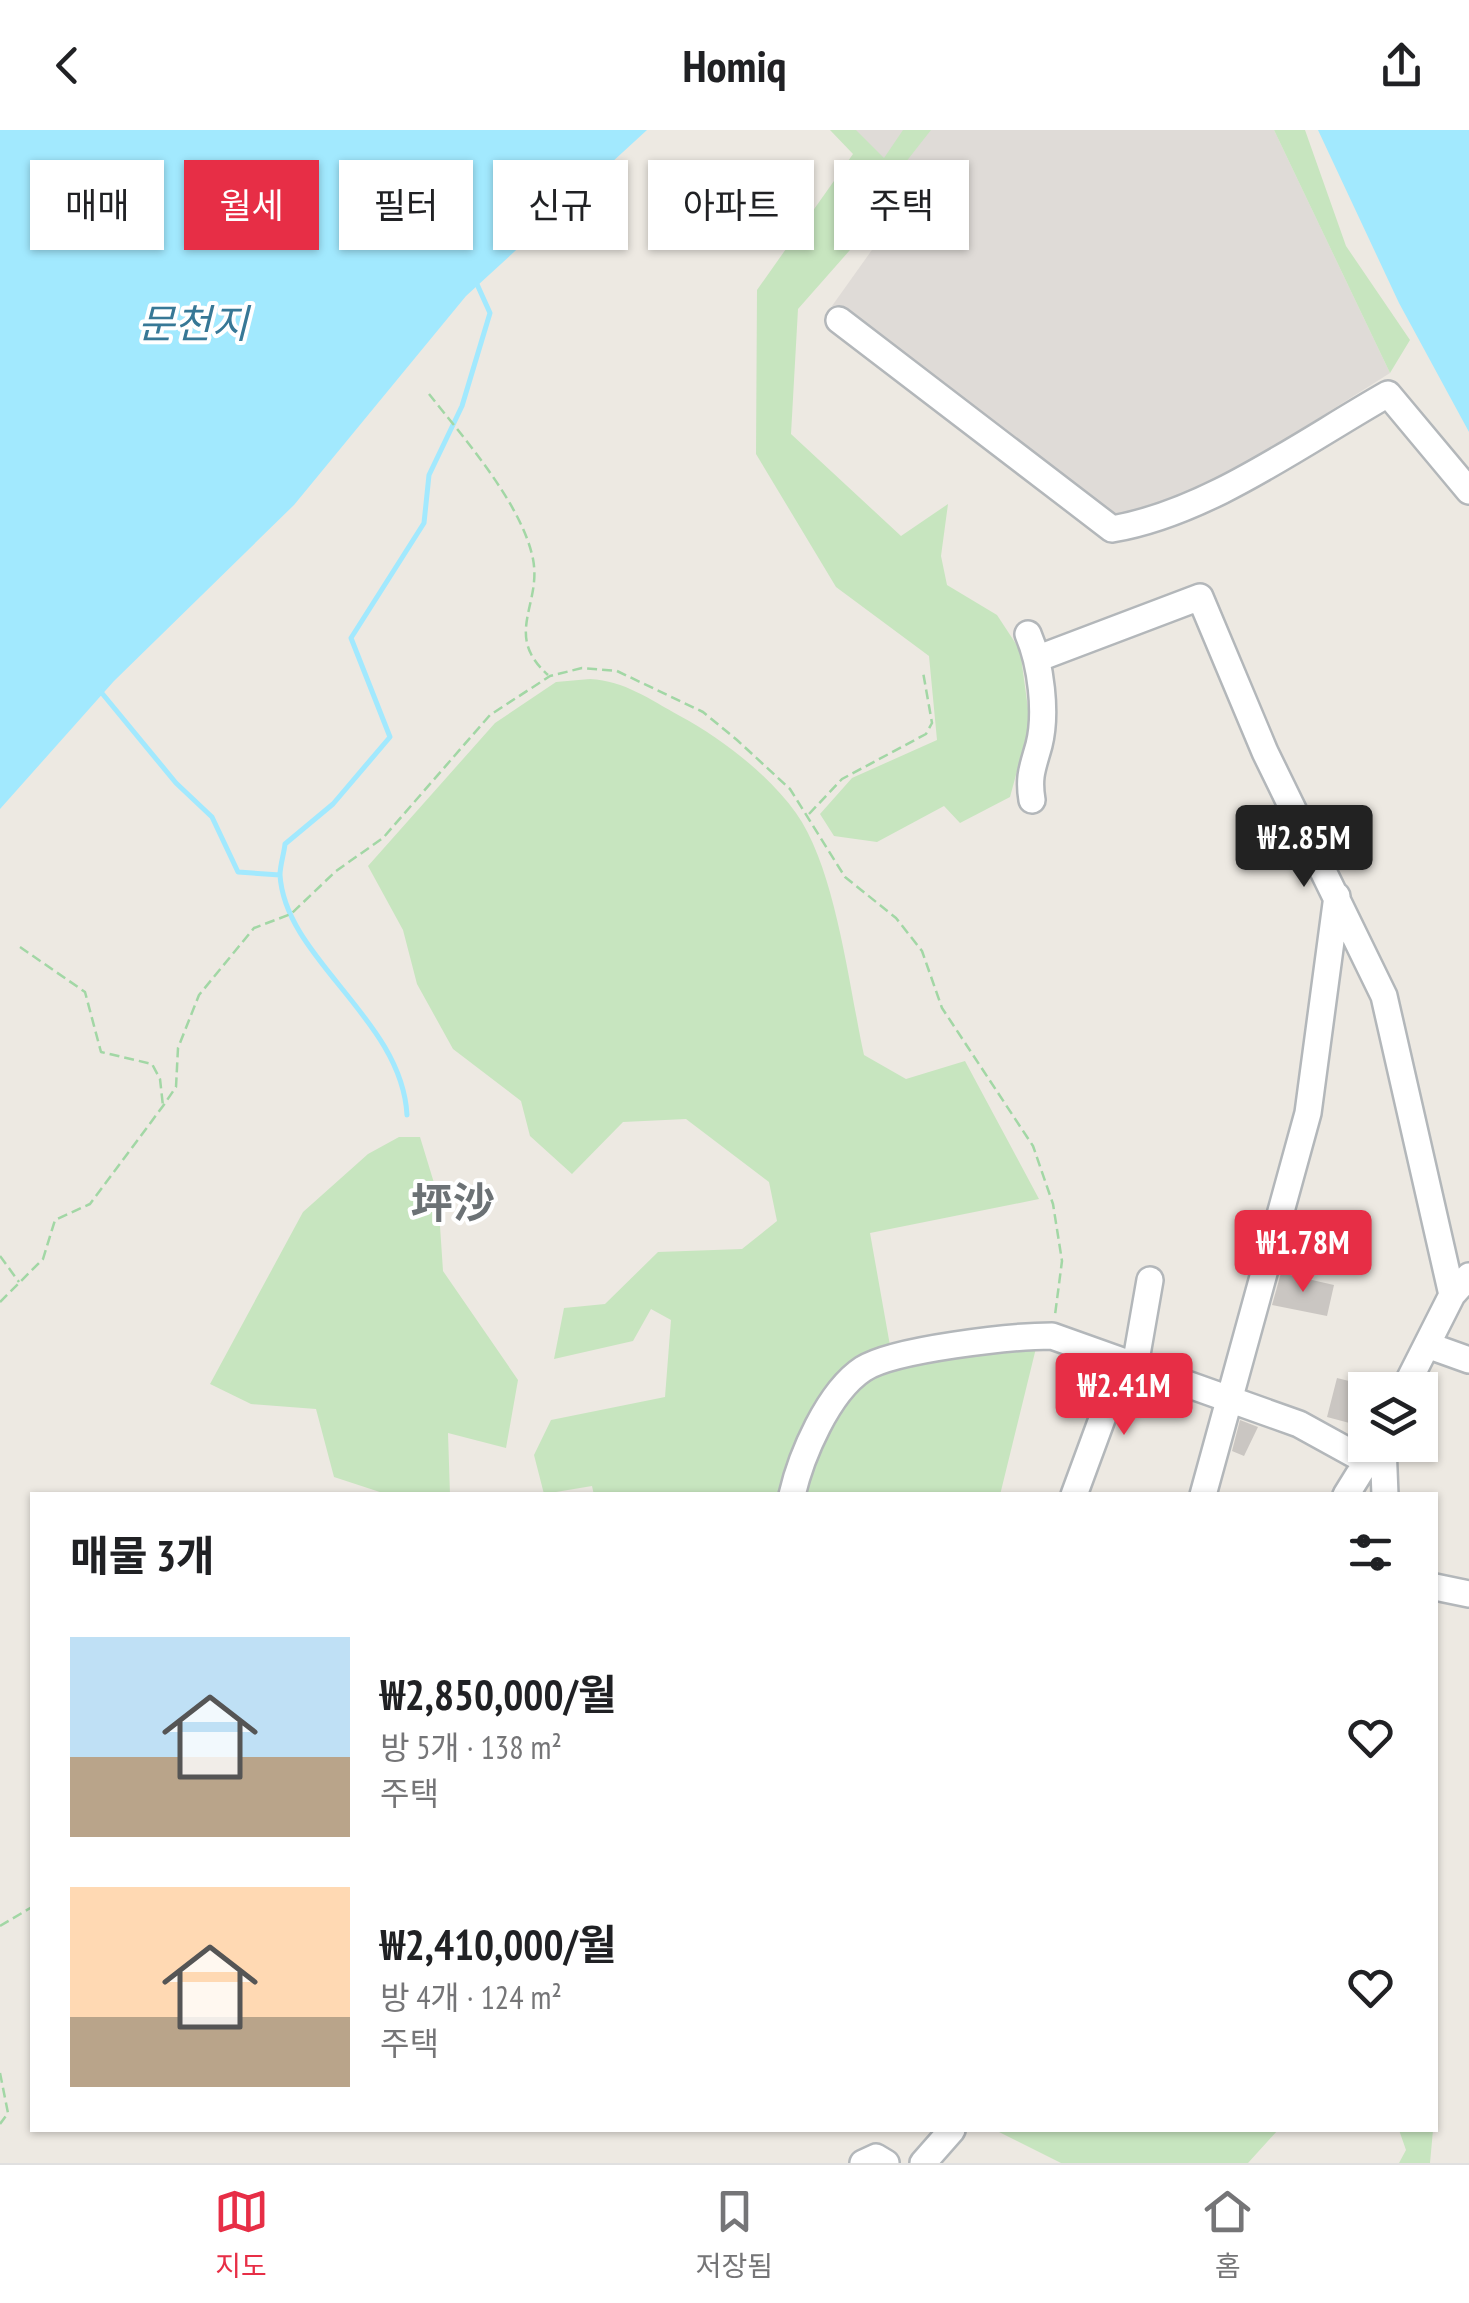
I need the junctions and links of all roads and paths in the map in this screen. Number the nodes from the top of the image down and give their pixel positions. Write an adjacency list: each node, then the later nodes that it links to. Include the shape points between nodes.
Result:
1 (839, 320): 3 (street, via 1112,529 1196,503 1388,394)
2 (428, 394): 7 (path, via 491,473 534,560 525,640 532,660)
3 (1469, 491)
4 (1028, 634): 5 (street)
5 (1039, 658): 8 (street, via 1040,744 1028,772); 10 (street, via 1200,597 1264,752)
6 (922, 672): 9 (path, via 932,722 926,734 842,779)
7 (550, 676): 9 (path, via 582,668 617,671 702,712 790,788); 12 (path, via 490,714 384,838 291,914 254,928 199,995 178,1048 176,1087)
8 (1032, 800)
9 (807, 816): 18 (path, via 845,877 896,918 922,950 942,1008 1033,1146 1062,1261)
10 (1337, 895): 16 (street, via 1384,996); 24 (street, via 1308,1113)
11 (20, 948): 12 (path, via 86,992 101,1052 152,1064)
12 (164, 1106): 15 (path, via 90,1204 54,1220 43,1259)
13 (0, 1256): 15 (path)
14 (1150, 1280): 22 (street)
15 (20, 1284): 17 (path)
16 (1462, 1287): 19 (street)
17 (0, 1302)
18 (1052, 1336): 22 (street); 28 (street, via 887,1359 861,1370 813,1434)
19 (1428, 1341): 20 (street); 21 (street); 23 (street)
20 (1469, 1352)
21 (1469, 1360)
22 (1129, 1364): 24 (street); 29 (street)
23 (1413, 1372)
24 (1231, 1401): 25 (street); 30 (street)
25 (1348, 1441)
26 (1368, 1462): 31 (street)
27 (1378, 1462): 32 (street)
28 (793, 1492)
29 (1075, 1492)
30 (1204, 1492)
31 (1348, 1492)
32 (1384, 1492)
33 (1438, 1588): 34 (street)
34 (1469, 1594)
35 (30, 1908): 36 (path)
36 (0, 1926)
37 (0, 2073): 38 (path, via 8,2113)
38 (0, 2124)
39 (950, 2132): 42 (street)
40 (863, 2163): 41 (street, via 876,2157)
41 (886, 2163)
42 (923, 2163)

